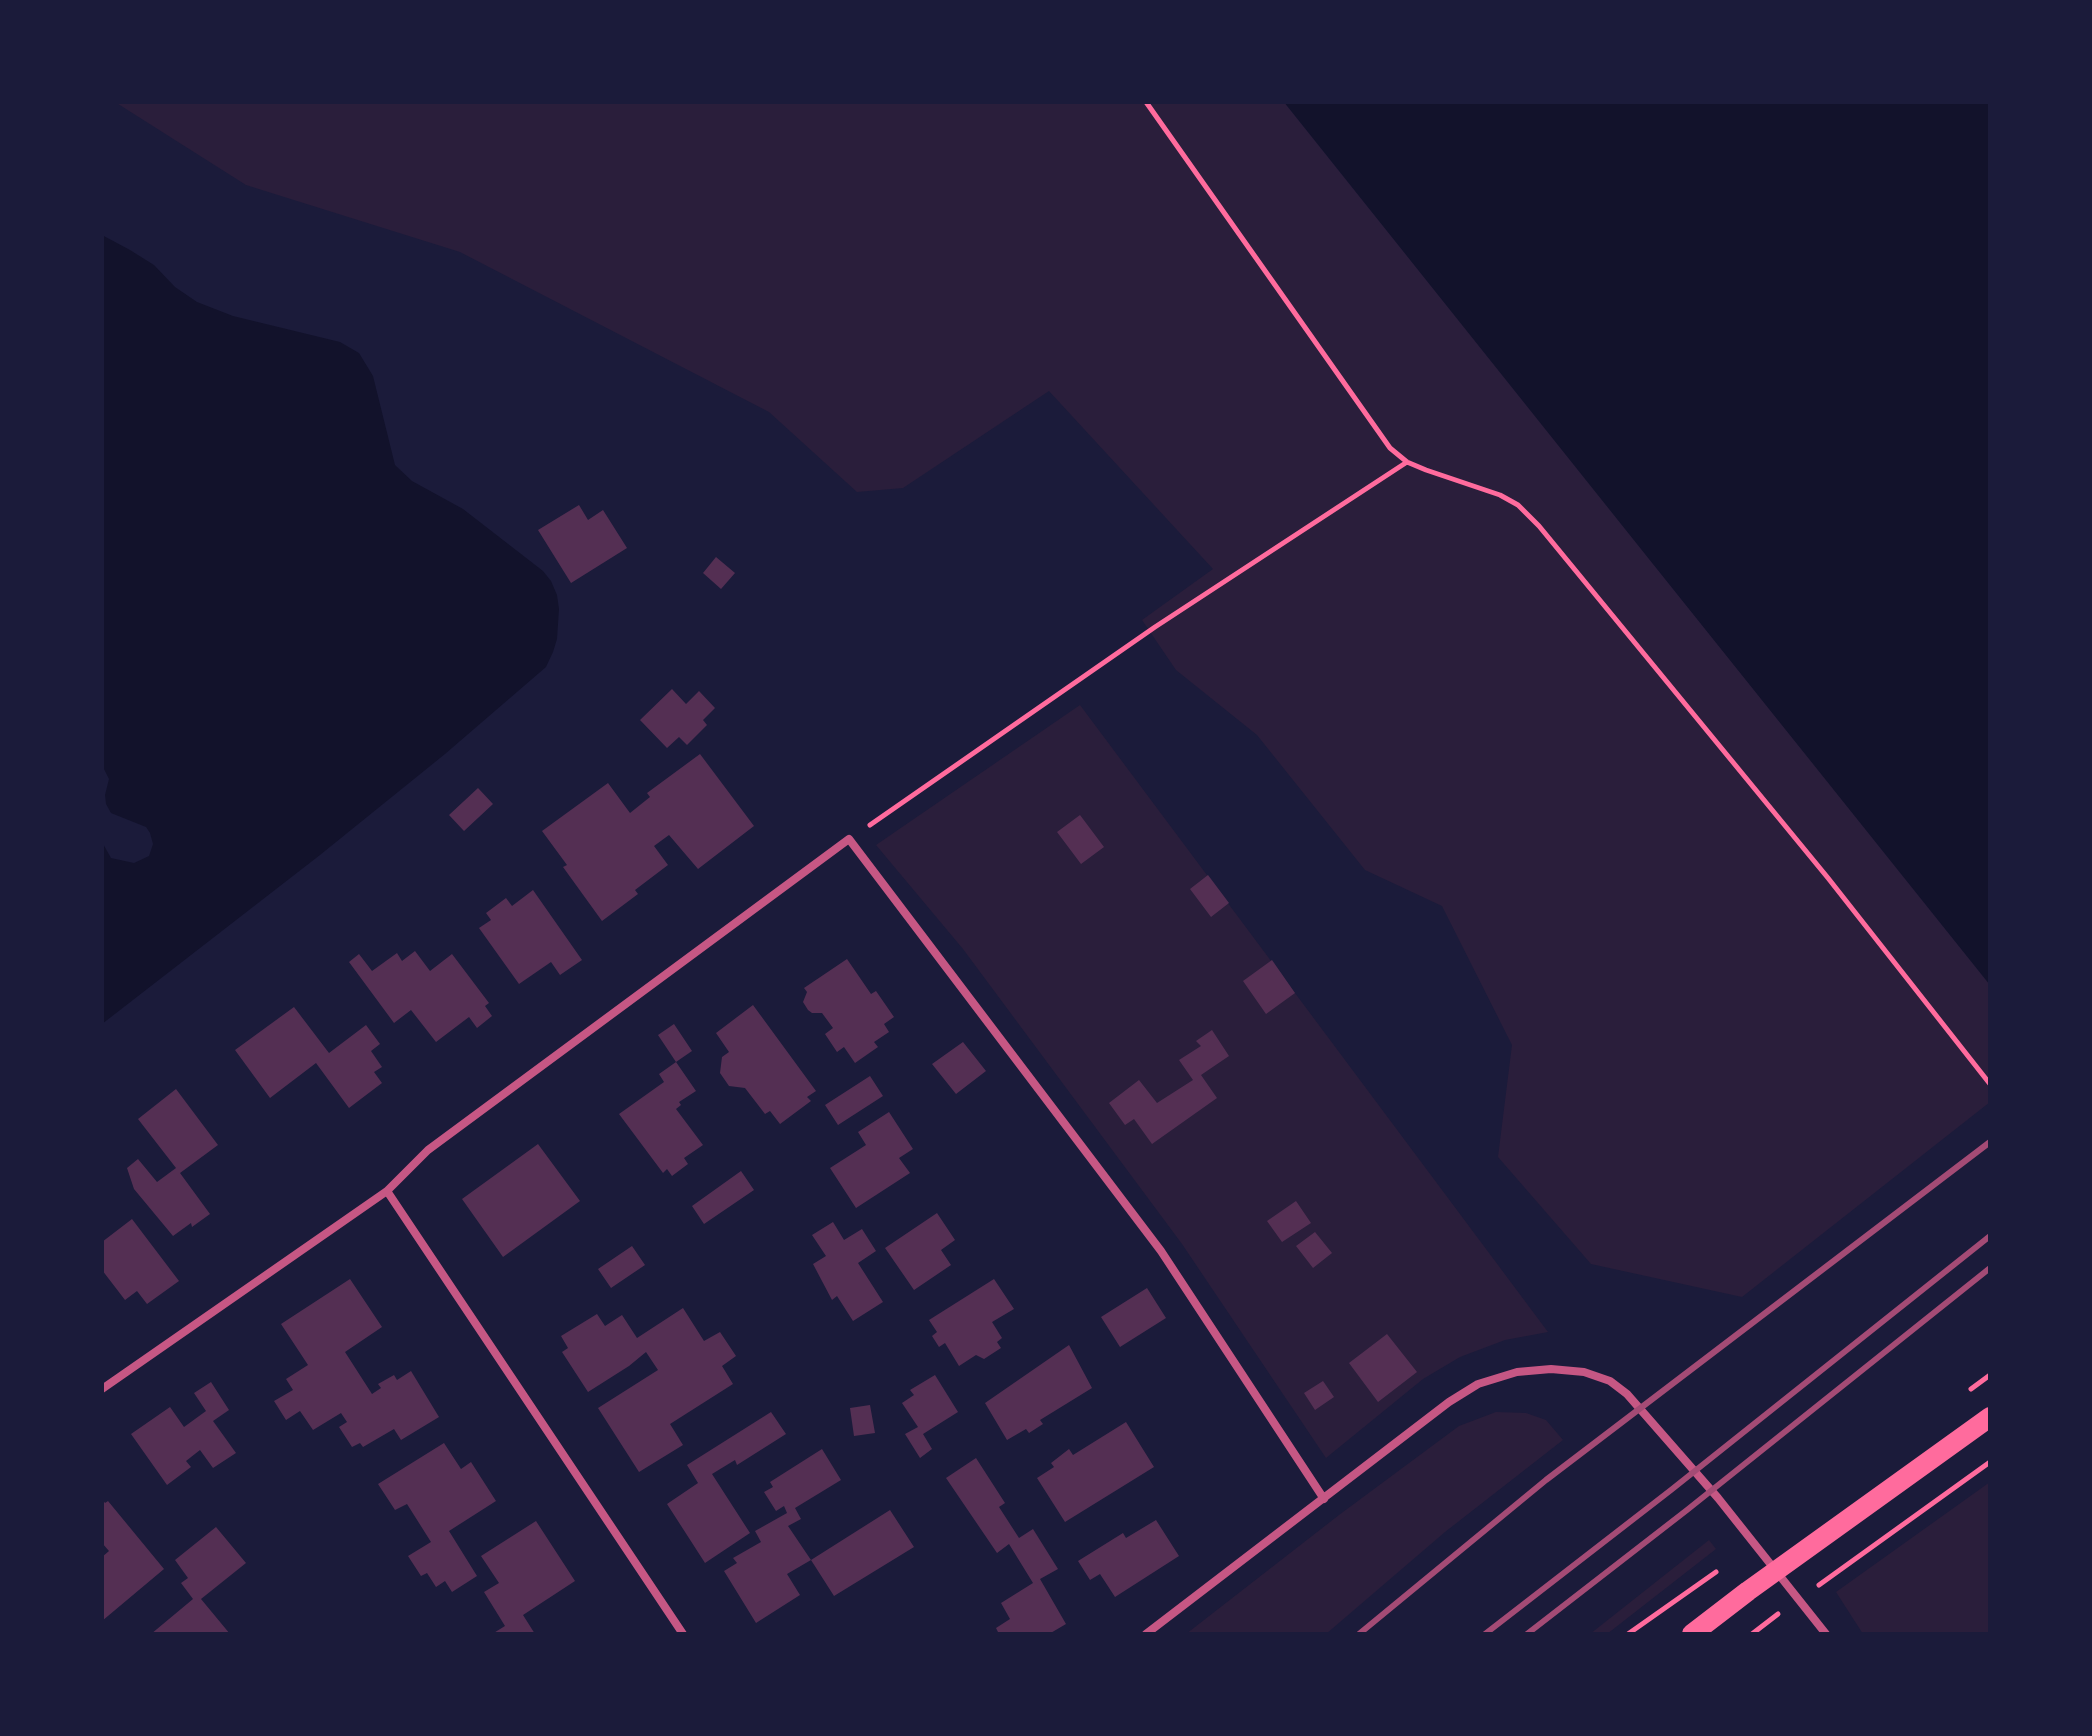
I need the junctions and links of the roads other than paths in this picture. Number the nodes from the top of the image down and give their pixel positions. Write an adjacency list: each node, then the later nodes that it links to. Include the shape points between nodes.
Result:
1 (387, 1191): 2 (street); 4 (street, via 428,1150 849,839 1161,1251); 5 (street)
2 (102, 1389)
3 (1990, 1417): 7 (main road)
4 (1324, 1499): 6 (street); 8 (street, via 1478,1384 1517,1372 1584,1372 1627,1394)
5 (683, 1634)
6 (1146, 1634)
7 (1692, 1634)
8 (1826, 1634)

